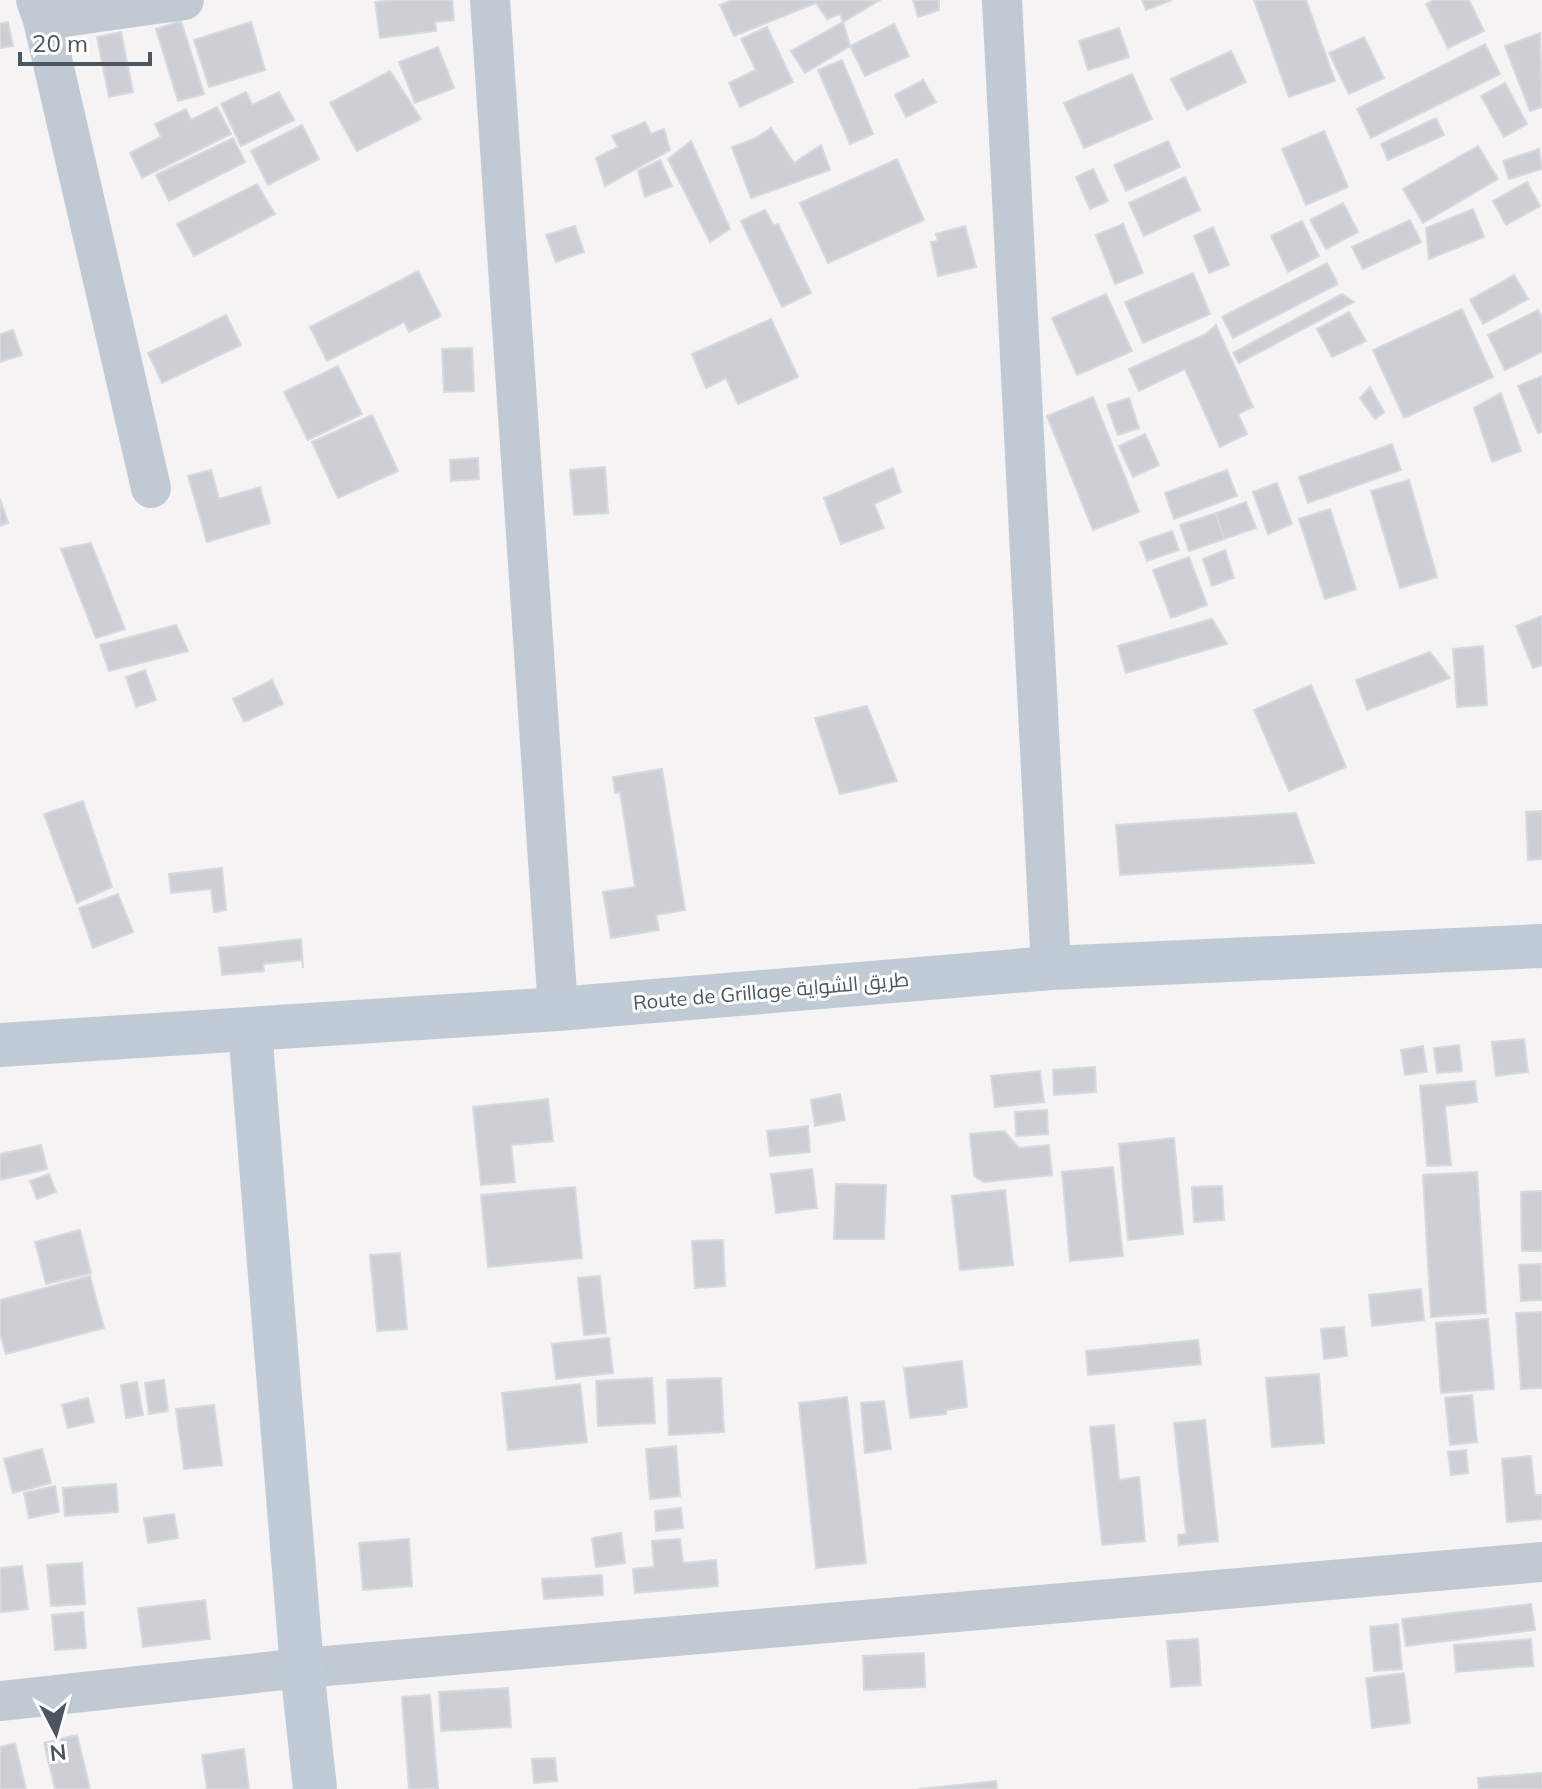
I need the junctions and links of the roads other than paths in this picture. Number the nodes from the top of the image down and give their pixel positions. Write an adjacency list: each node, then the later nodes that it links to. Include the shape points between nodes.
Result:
1 (184, 0): 4 (street)
2 (490, 0): 8 (street)
3 (1002, 0): 7 (street)
4 (39, 10): 5 (street)
5 (151, 488)
6 (1542, 946): 7 (street, Route de Grillage طريق الشواية)
7 (1051, 968): 8 (street, Route de Grillage طريق الشواية)
8 (558, 1009): 9 (street, Route de Grillage طريق الشواية)
9 (250, 1030): 10 (street, Route de Grillage طريق الشواية); 12 (street)
10 (0, 1045)
11 (1542, 1562): 12 (street)
12 (302, 1668): 13 (street); 14 (street)
13 (0, 1701)
14 (315, 1789)

